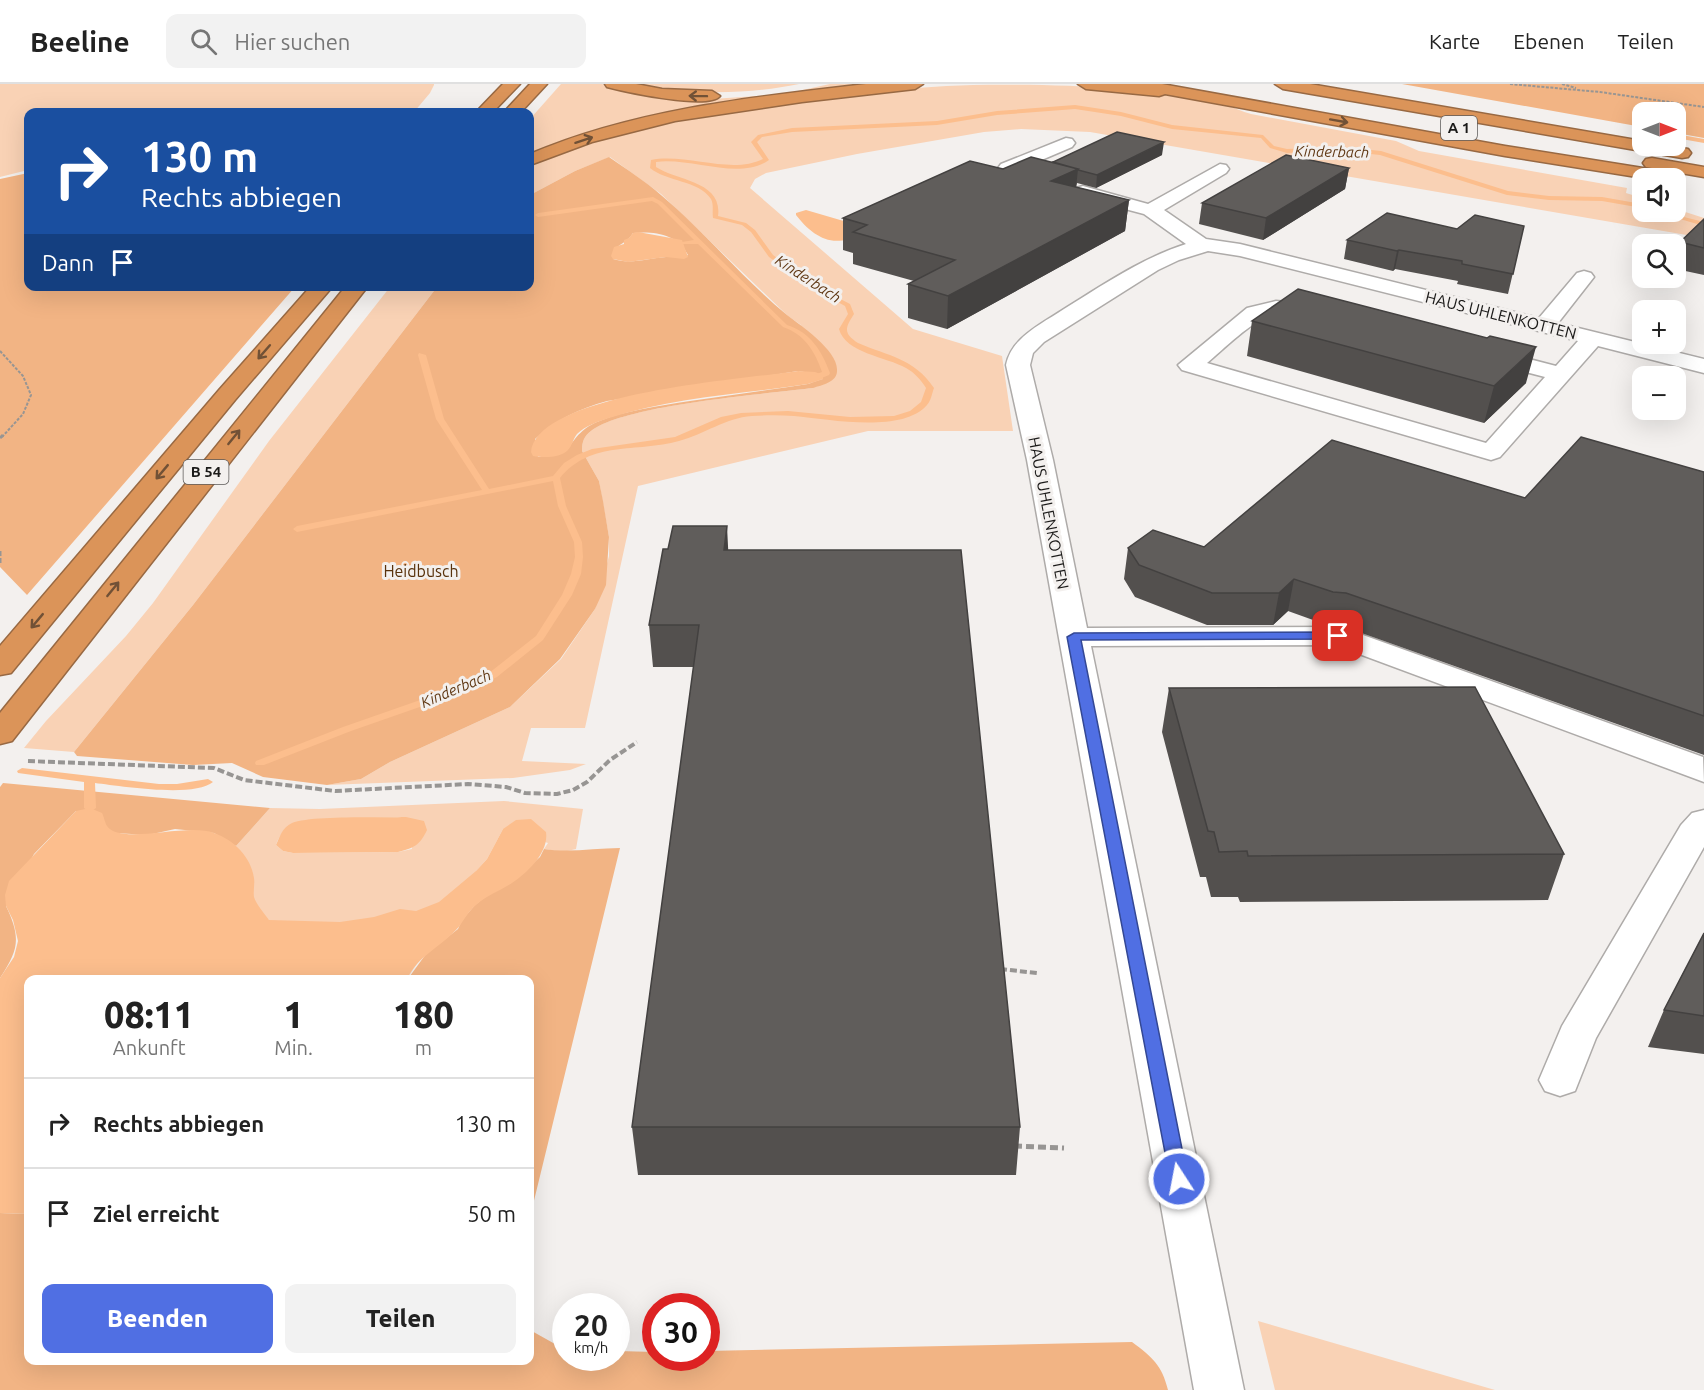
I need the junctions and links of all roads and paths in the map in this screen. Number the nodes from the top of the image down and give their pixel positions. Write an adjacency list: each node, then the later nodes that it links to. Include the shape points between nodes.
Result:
1 (512, 84): 17 (highway)
2 (539, 84): 18 (highway)
3 (613, 84): 4 (highway, one-way to 3, via 774,93 727,96 662,94)
4 (818, 84)
5 (915, 84): 23 (highway, one-way to 5, via 607,132 672,117)
6 (1086, 84): 19 (highway)
7 (1136, 84): 19 (highway)
8 (1213, 84): 26 (highway, A 1)
9 (1283, 84): 22 (highway, A 1)
10 (1351, 84): 20 (highway)
11 (1510, 84): 14 (path)
12 (1562, 84): 14 (path)
13 (484, 90): 16 (highway)
14 (1580, 90): 15 (path)
15 (1704, 107)
16 (473, 108)
17 (488, 108)
18 (516, 108)
19 (1282, 111): 25 (highway, one-way to 25)
20 (1632, 136)
21 (1066, 143): 28 (street, via 1007,168 1009,173)
22 (1699, 152)
23 (534, 159)
24 (1220, 169): 31 (street)
25 (1632, 172)
26 (1704, 172)
27 (1686, 181): 29 (highway)
28 (1042, 182)
29 (1704, 183)
30 (1064, 187): 31 (street)
31 (1151, 210): 32 (street)
32 (1202, 246): 39 (street, HAUS UHLENKOTTEN, via 1240,250); 48 (street, HAUS UHLENKOTTEN, via 1163,259 1053,326 1027,346 1018,360)
33 (1584, 277): 39 (street)
34 (318, 291): 49 (highway, B 54, one-way to 49)
35 (354, 291): 37 (highway, B 54)
36 (361, 291): 37 (highway)
37 (338, 311): 50 (highway, B 54, one-way to 37)
38 (1328, 314): 44 (street, via 1296,307 1263,310 1190,365 1491,452)
39 (1544, 326): 40 (street, HAUS UHLENKOTTEN)
40 (1593, 338): 43 (street, HAUS UHLENKOTTEN); 44 (street)
41 (1461, 348): 44 (street)
42 (0, 351): 45 (path, via 25,379 31,405 23,418)
43 (1704, 366)
44 (1561, 374)
45 (0, 438)
46 (0, 551): 47 (path)
47 (0, 564)
48 (1074, 637): 53 (street, via 1338,636); 60 (street, HAUS UHLENKOTTEN)
49 (0, 666)
50 (0, 734)
51 (637, 742): 52 (path, via 587,782 557,794 468,784 335,791 244,780 214,768)
52 (28, 761)
53 (1704, 772)
54 (1704, 821): 57 (street, via 1576,1037)
55 (996, 970): 56 (path)
56 (1037, 974)
57 (1560, 1080)
58 (1013, 1146): 59 (path)
59 (1064, 1149)
60 (1219, 1390)

